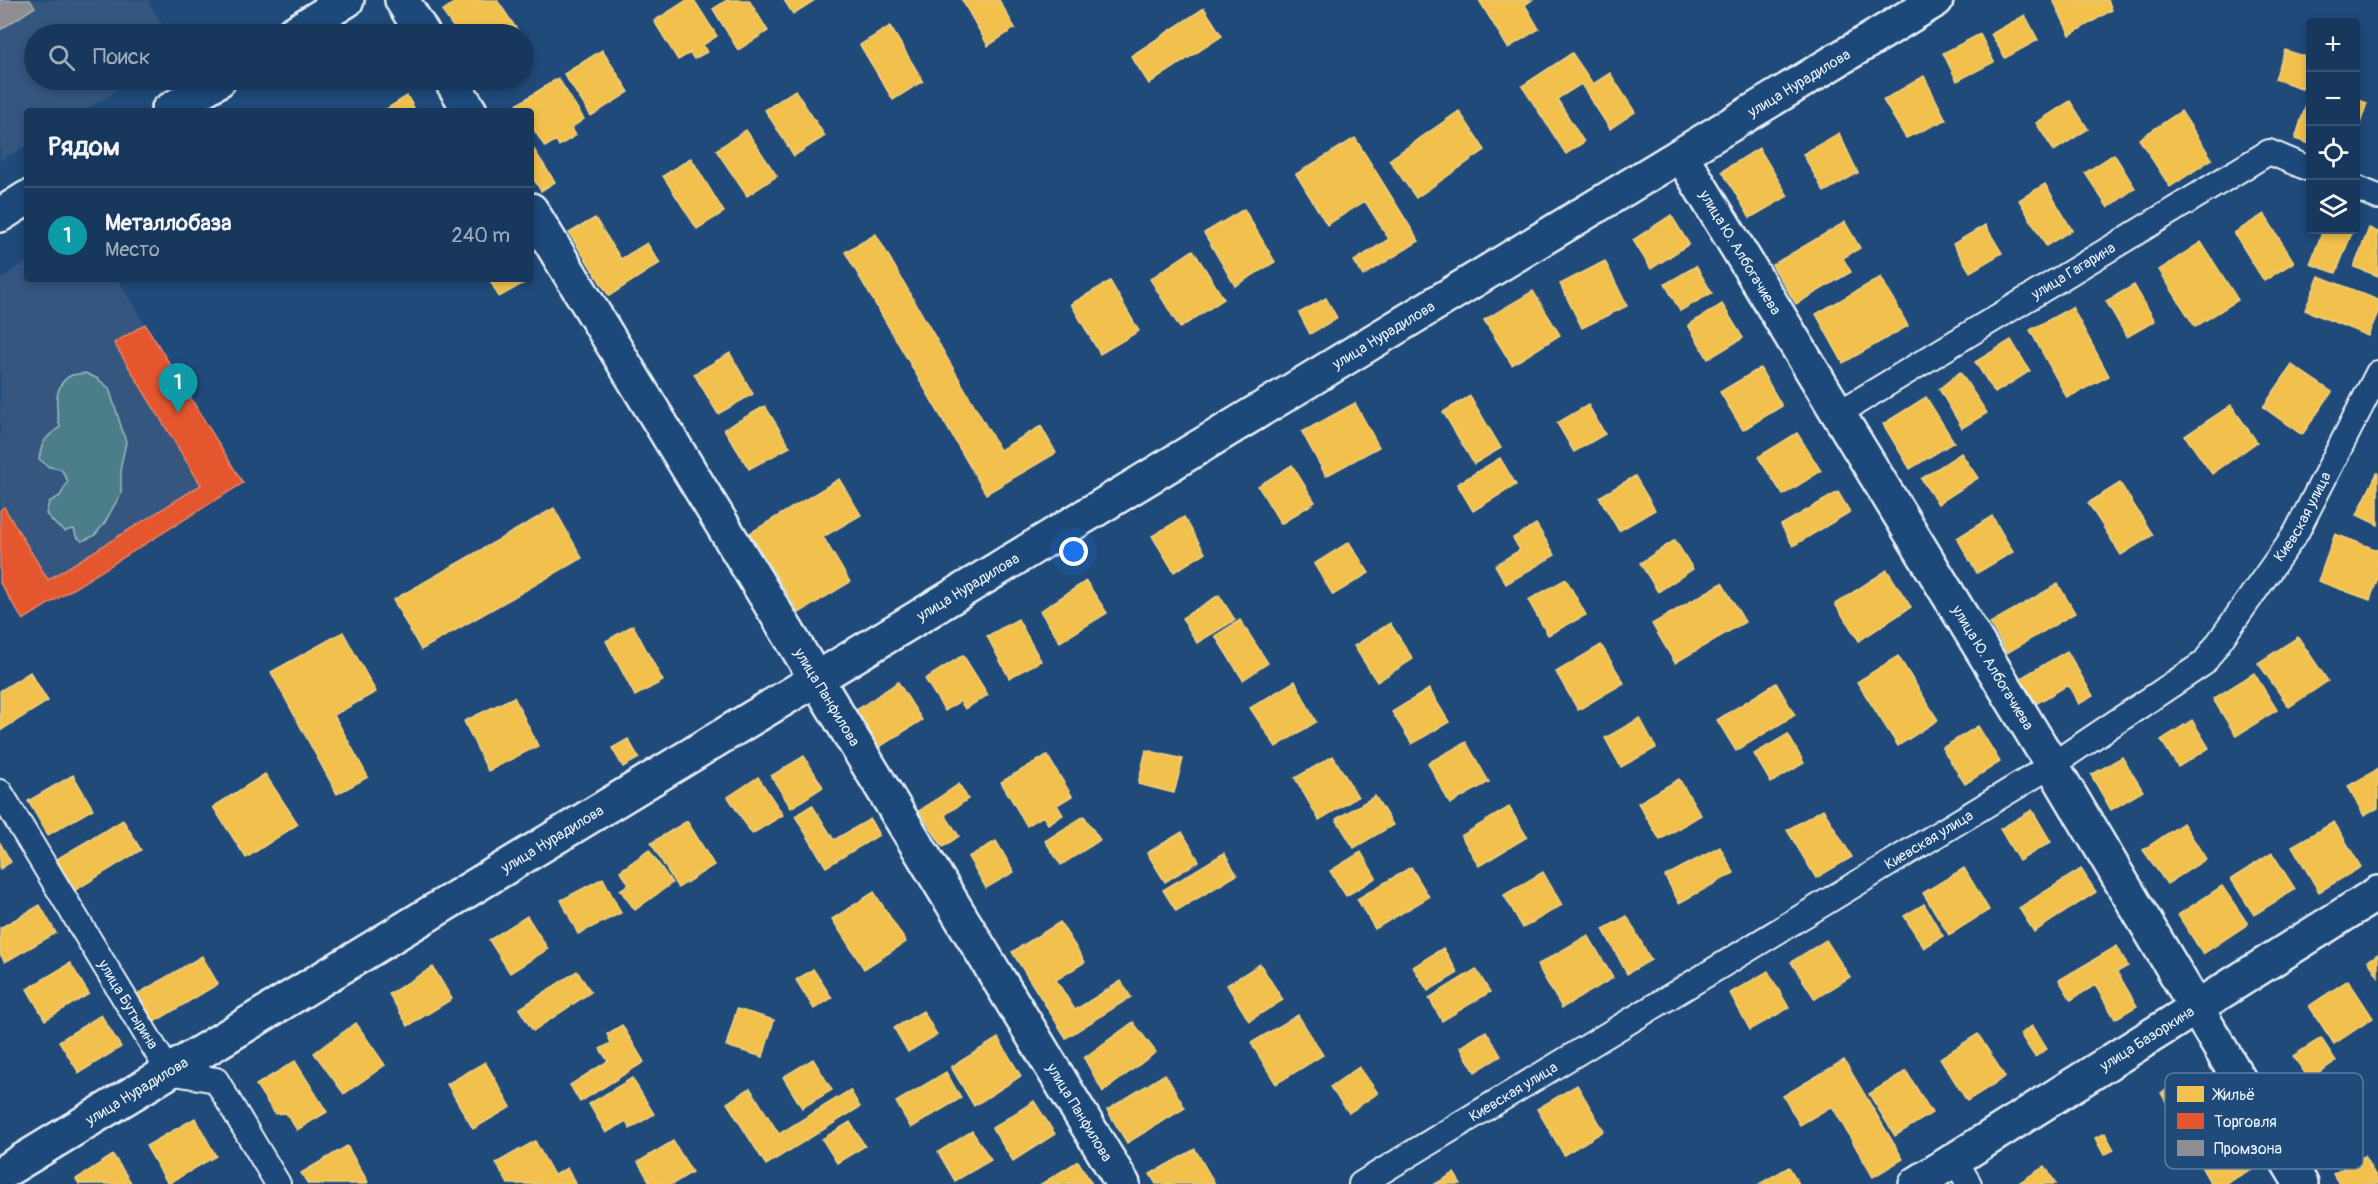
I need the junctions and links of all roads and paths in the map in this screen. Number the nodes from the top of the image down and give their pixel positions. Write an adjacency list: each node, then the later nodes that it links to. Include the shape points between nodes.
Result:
1 (347, 0): 4 (street)
2 (402, 0): 5 (street)
3 (1936, 0): 10 (street, улица Нурадилова)
4 (308, 24)
5 (417, 24)
6 (203, 90): 8 (street)
7 (457, 90): 9 (street)
8 (173, 108)
9 (468, 108)
10 (1681, 155): 18 (street, улица Ю. Албогачиева); 19 (street, улица Нурадилова)
11 (2306, 167): 18 (street, улица Гагарина, via 2269,152)
12 (2360, 190): 13 (street)
13 (2378, 197)
14 (24, 200): 15 (street)
15 (0, 215)
16 (534, 215): 19 (street, улица Панфилова)
17 (2378, 373): 20 (street, Киевская улица, via 2296,533 2204,663)
18 (1839, 413): 20 (street, улица Ю. Албогачиева)
19 (817, 679): 24 (street, улица Нурадилова); 30 (street, улица Панфилова)
20 (2052, 765): 23 (street, улица Ю. Албогачиева); 31 (street, Киевская улица)
21 (0, 792): 24 (street, улица Бутырина)
22 (2378, 893): 23 (street, улица Базоркина)
23 (2196, 1008): 25 (street, улица Ю. Албогачиева); 27 (street, улица Базоркина)
24 (169, 1071): 28 (street, улица Нурадилова); 29 (street, via 216,1080)
25 (2235, 1073)
26 (2292, 1169): 33 (street, улица Ю. Албогачиева)
27 (1962, 1172): 32 (street, улица Базоркина)
28 (0, 1174)
29 (278, 1184)
30 (1123, 1184)
31 (1361, 1184)
32 (1916, 1184)
33 (2301, 1184)

